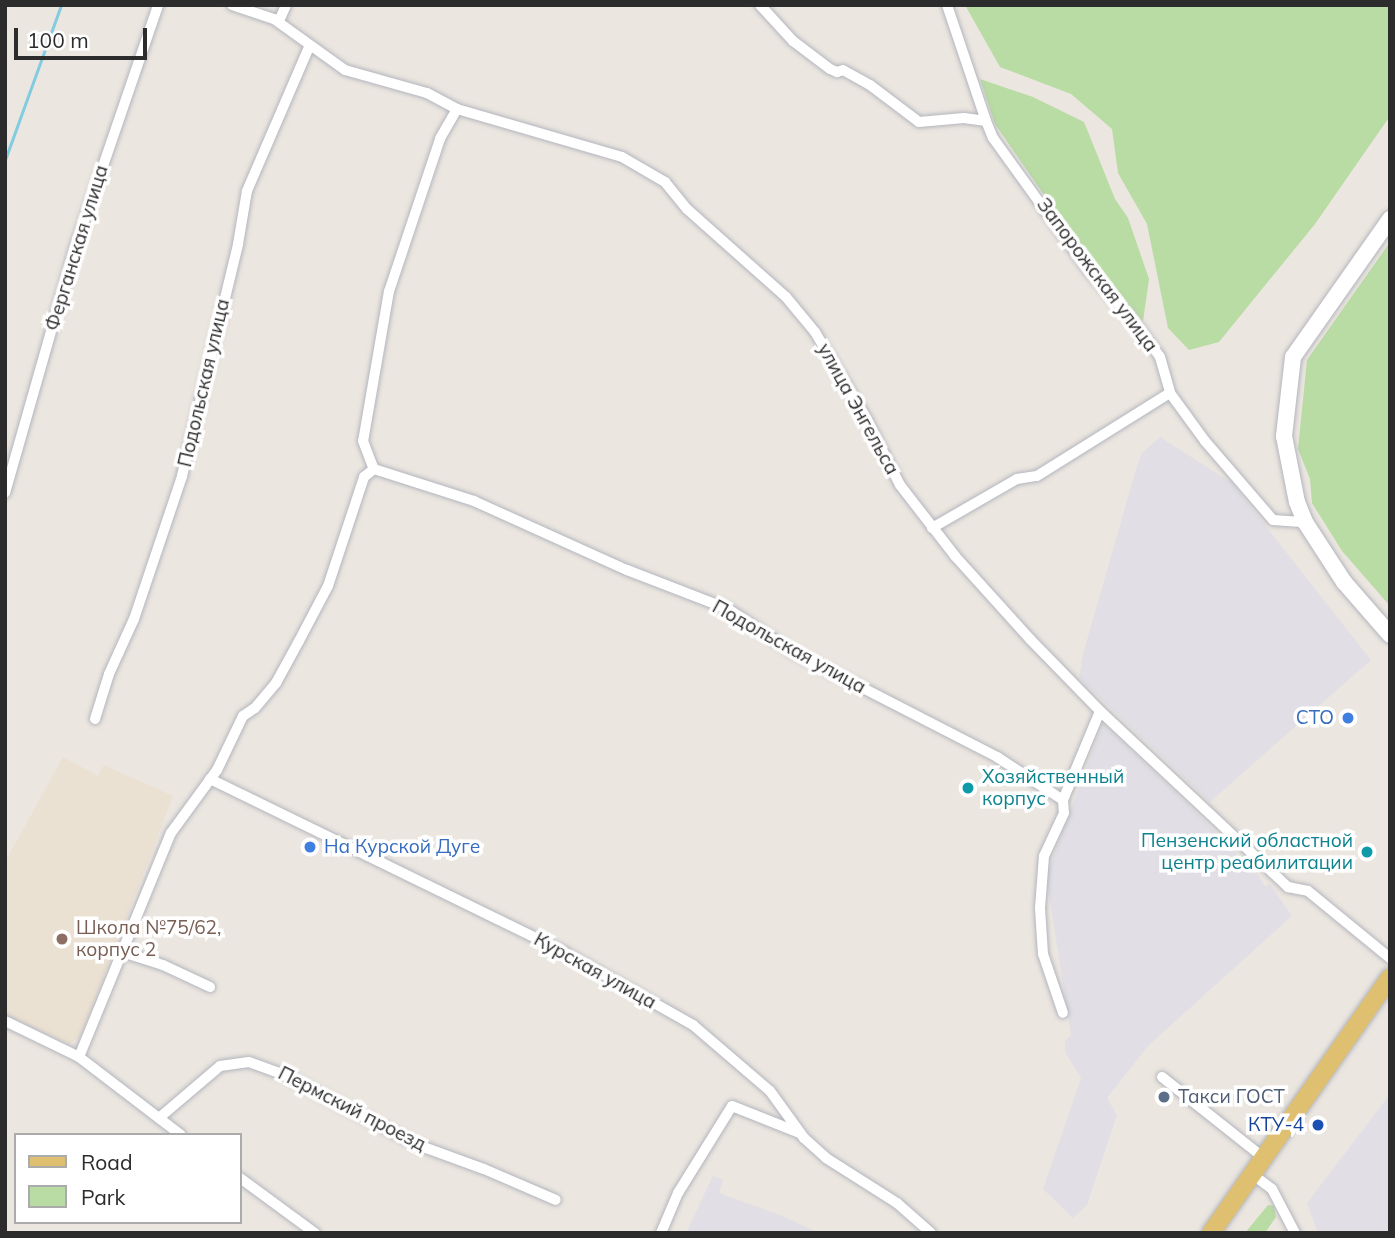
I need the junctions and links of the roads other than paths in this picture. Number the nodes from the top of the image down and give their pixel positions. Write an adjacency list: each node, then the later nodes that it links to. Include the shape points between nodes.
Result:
1 (158, 5): 13 (street, Ферганская улица, via 75,248)
2 (232, 5): 6 (street, улица Энгельса)
3 (286, 5): 6 (street)
4 (760, 5): 9 (street, via 793,41 830,69 843,70 870,85 919,121)
5 (947, 5): 9 (street, Запорожская улица)
6 (279, 22): 7 (street, улица Энгельса)
7 (309, 47): 8 (street, улица Энгельса, via 345,70 426,93); 18 (street, Подольская улица, via 247,191 182,476)
8 (457, 109): 12 (street, via 440,139 389,291 363,442); 15 (street, улица Энгельса, via 622,158 665,182 687,209 786,297 815,332 900,485)
9 (986, 121): 11 (street, Запорожская улица, via 993,138 1089,271 1160,357)
10 (1390, 219): 14 (street, via 1293,357 1284,436)
11 (1170, 393): 14 (street, via 1273,520); 15 (street, via 1037,476 1017,479)
12 (374, 469): 19 (street, via 363,477 327,586 299,642 276,683 234,729); 20 (street, Подольская улица, via 474,501 728,609 791,651 997,757)
13 (5, 493)
14 (1305, 522): 16 (street, via 1345,582)
15 (932, 528): 17 (street, улица Энгельса)
16 (1390, 635)
17 (1100, 711): 20 (street); 22 (street, улица Энгельса, via 1289,887 1308,891)
18 (95, 719)
19 (210, 779): 21 (street, via 171,833); 31 (street, Курская улица, via 564,952 693,1026 770,1091)
20 (1063, 800): 25 (street, via 1064,813 1044,856 1040,908 1044,954)
21 (122, 952): 24 (street); 27 (street)
22 (1390, 958)
23 (1390, 977): 32 (main road)
24 (210, 987)
25 (1063, 1013)
26 (5, 1021): 27 (street)
27 (79, 1057): 29 (street)
28 (1162, 1077): 32 (street)
29 (159, 1118): 30 (street); 35 (street, Пермский проезд, via 219,1066 249,1062 282,1073 418,1145)
30 (178, 1133)
31 (800, 1133): 37 (street, via 732,1106 678,1193); 38 (street, Курская улица, via 826,1158 897,1203)
32 (1264, 1158): 33 (main road)
33 (1252, 1174): 39 (main road); 40 (street, via 1272,1189)
34 (242, 1179): 36 (street)
35 (556, 1200)
36 (315, 1233)
37 (661, 1233)
38 (931, 1233)
39 (1211, 1233)
40 (1295, 1233)

